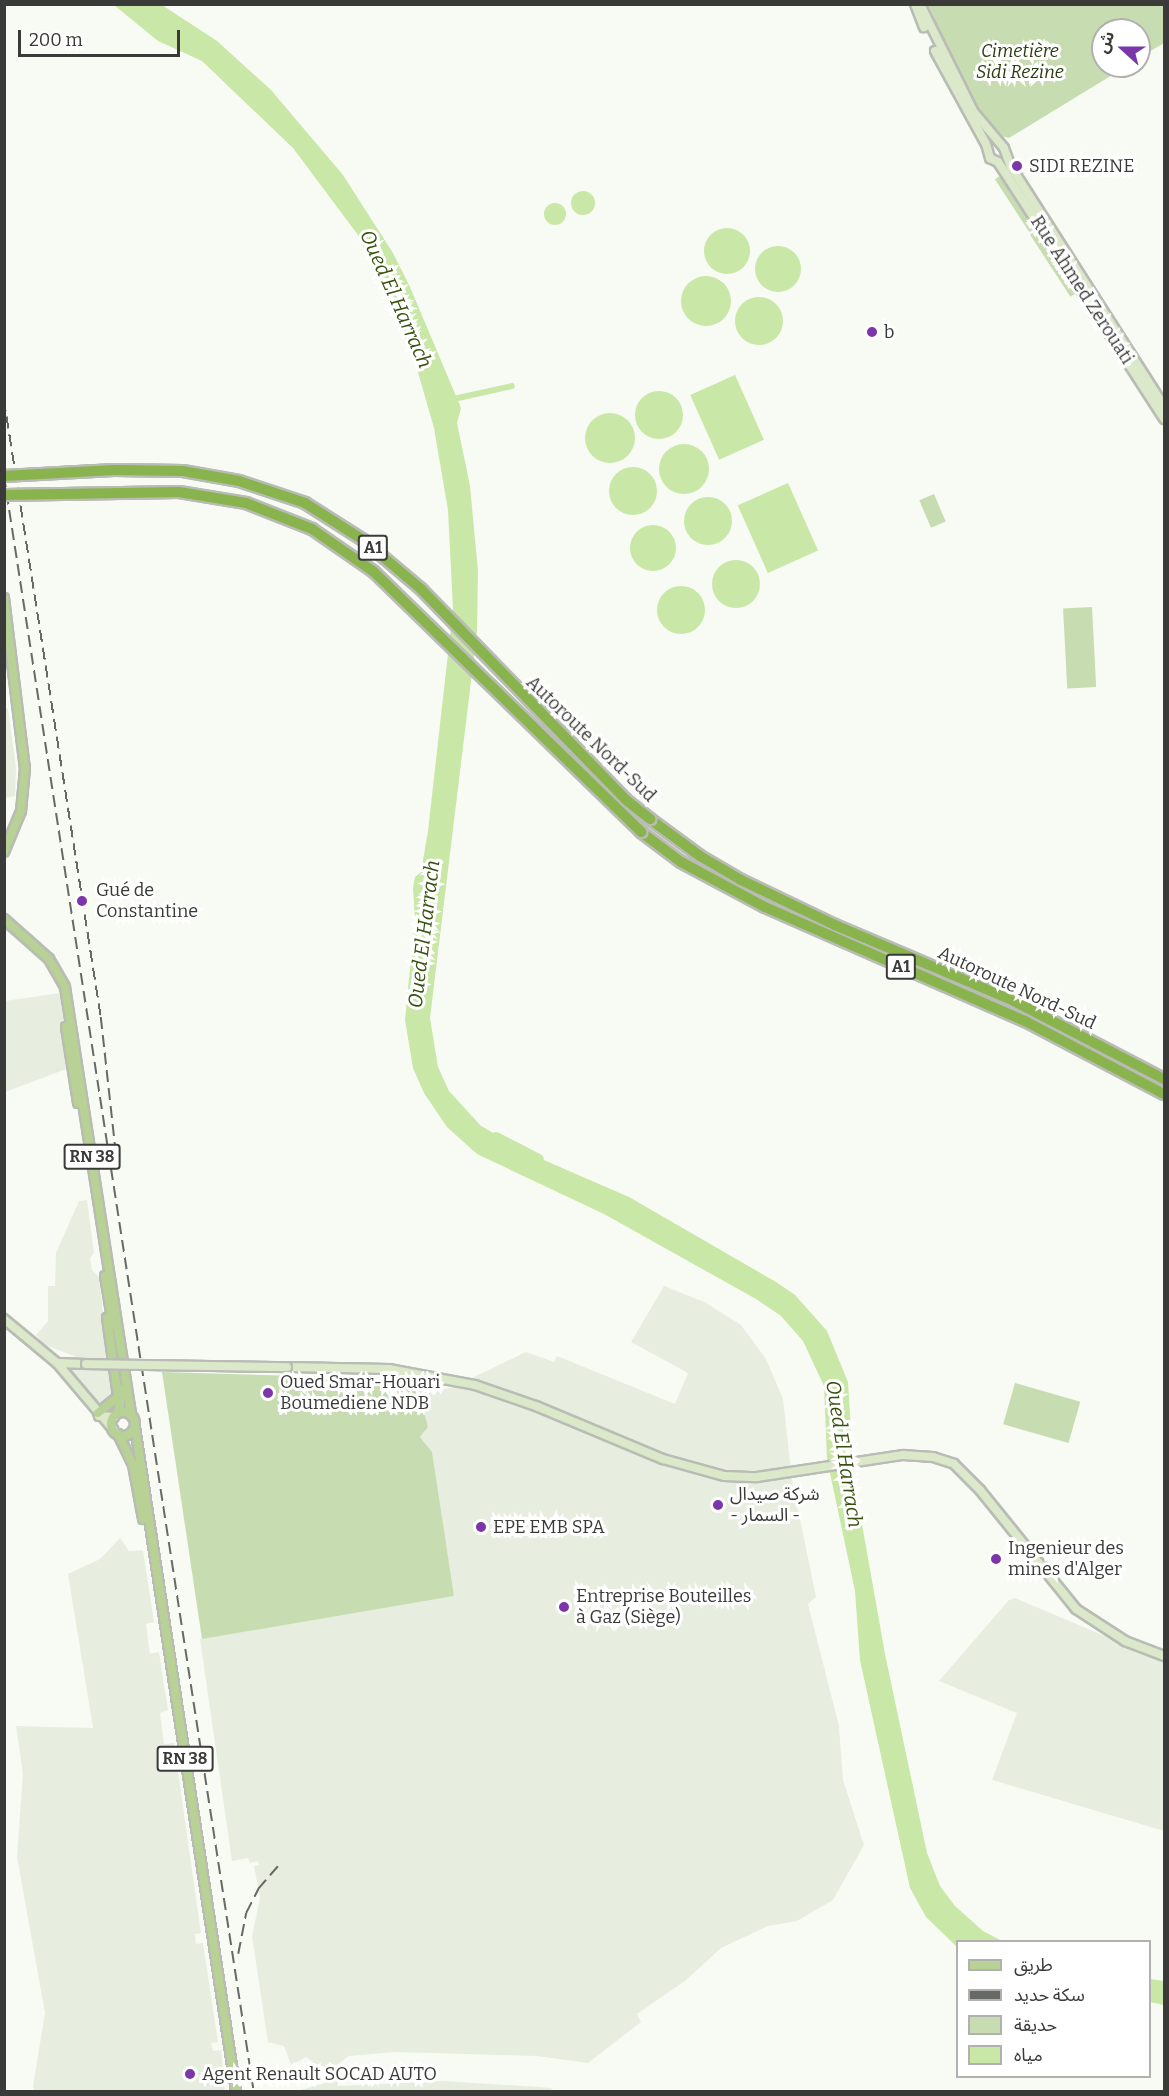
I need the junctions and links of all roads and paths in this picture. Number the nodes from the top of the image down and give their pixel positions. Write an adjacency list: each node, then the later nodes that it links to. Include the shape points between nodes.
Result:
1 (915, 4): 4 (main road, via 950,82)
2 (920, 4): 3 (main road, via 965,99)
3 (997, 144): 4 (main road); 5 (main road)
4 (988, 151): 6 (main road, via 990,158)
5 (1005, 154): 6 (main road); 7 (main road)
6 (998, 162): 8 (main road, Rue Ahmed Zerouati)
7 (1164, 405)
8 (1164, 419)
9 (4, 476): 15 (highway, Autoroute Nord-Sud / A1, bridge, via 183,471 239,481 305,503 363,540 421,589 626,800 700,856 835,925 1014,1001)
10 (4, 495): 16 (highway, Autoroute Nord-Sud / A1, bridge, via 179,492 246,503 312,529 374,572 641,832 681,862 765,907 1025,1021)
11 (4, 598): 12 (main road, via 25,768 21,811)
12 (4, 852)
13 (4, 919): 22 (main road, RN 38, via 49,959 65,987)
14 (4, 926): 17 (main road, RN 38, via 52,971 61,989)
15 (1164, 1079)
16 (1164, 1094)
17 (106, 1279): 20 (main road, via 103,1290 118,1397); 21 (main road, RN 38, via 124,1393)
18 (4, 1319): 19 (main road)
19 (57, 1363): 20 (main road); 26 (main road, bridge, via 389,1369 465,1383 536,1406 663,1459 714,1473 757,1477 903,1455 933,1457 954,1464 980,1490 1076,1609 1125,1641)
20 (98, 1415): 21 (main road); 24 (main road)
21 (116, 1415): 22 (main road); 24 (main road, RN 38)
22 (131, 1415): 23 (main road, RN 38)
23 (135, 1427): 24 (main road, via 126,1435); 25 (main road, RN 38)
24 (115, 1432): 25 (main road, RN 38, via 136,1475)
25 (154, 1571): 27 (main road, RN 38); 28 (main road, RN 38)
26 (1164, 1656)
27 (232, 2091)
28 (236, 2091)

